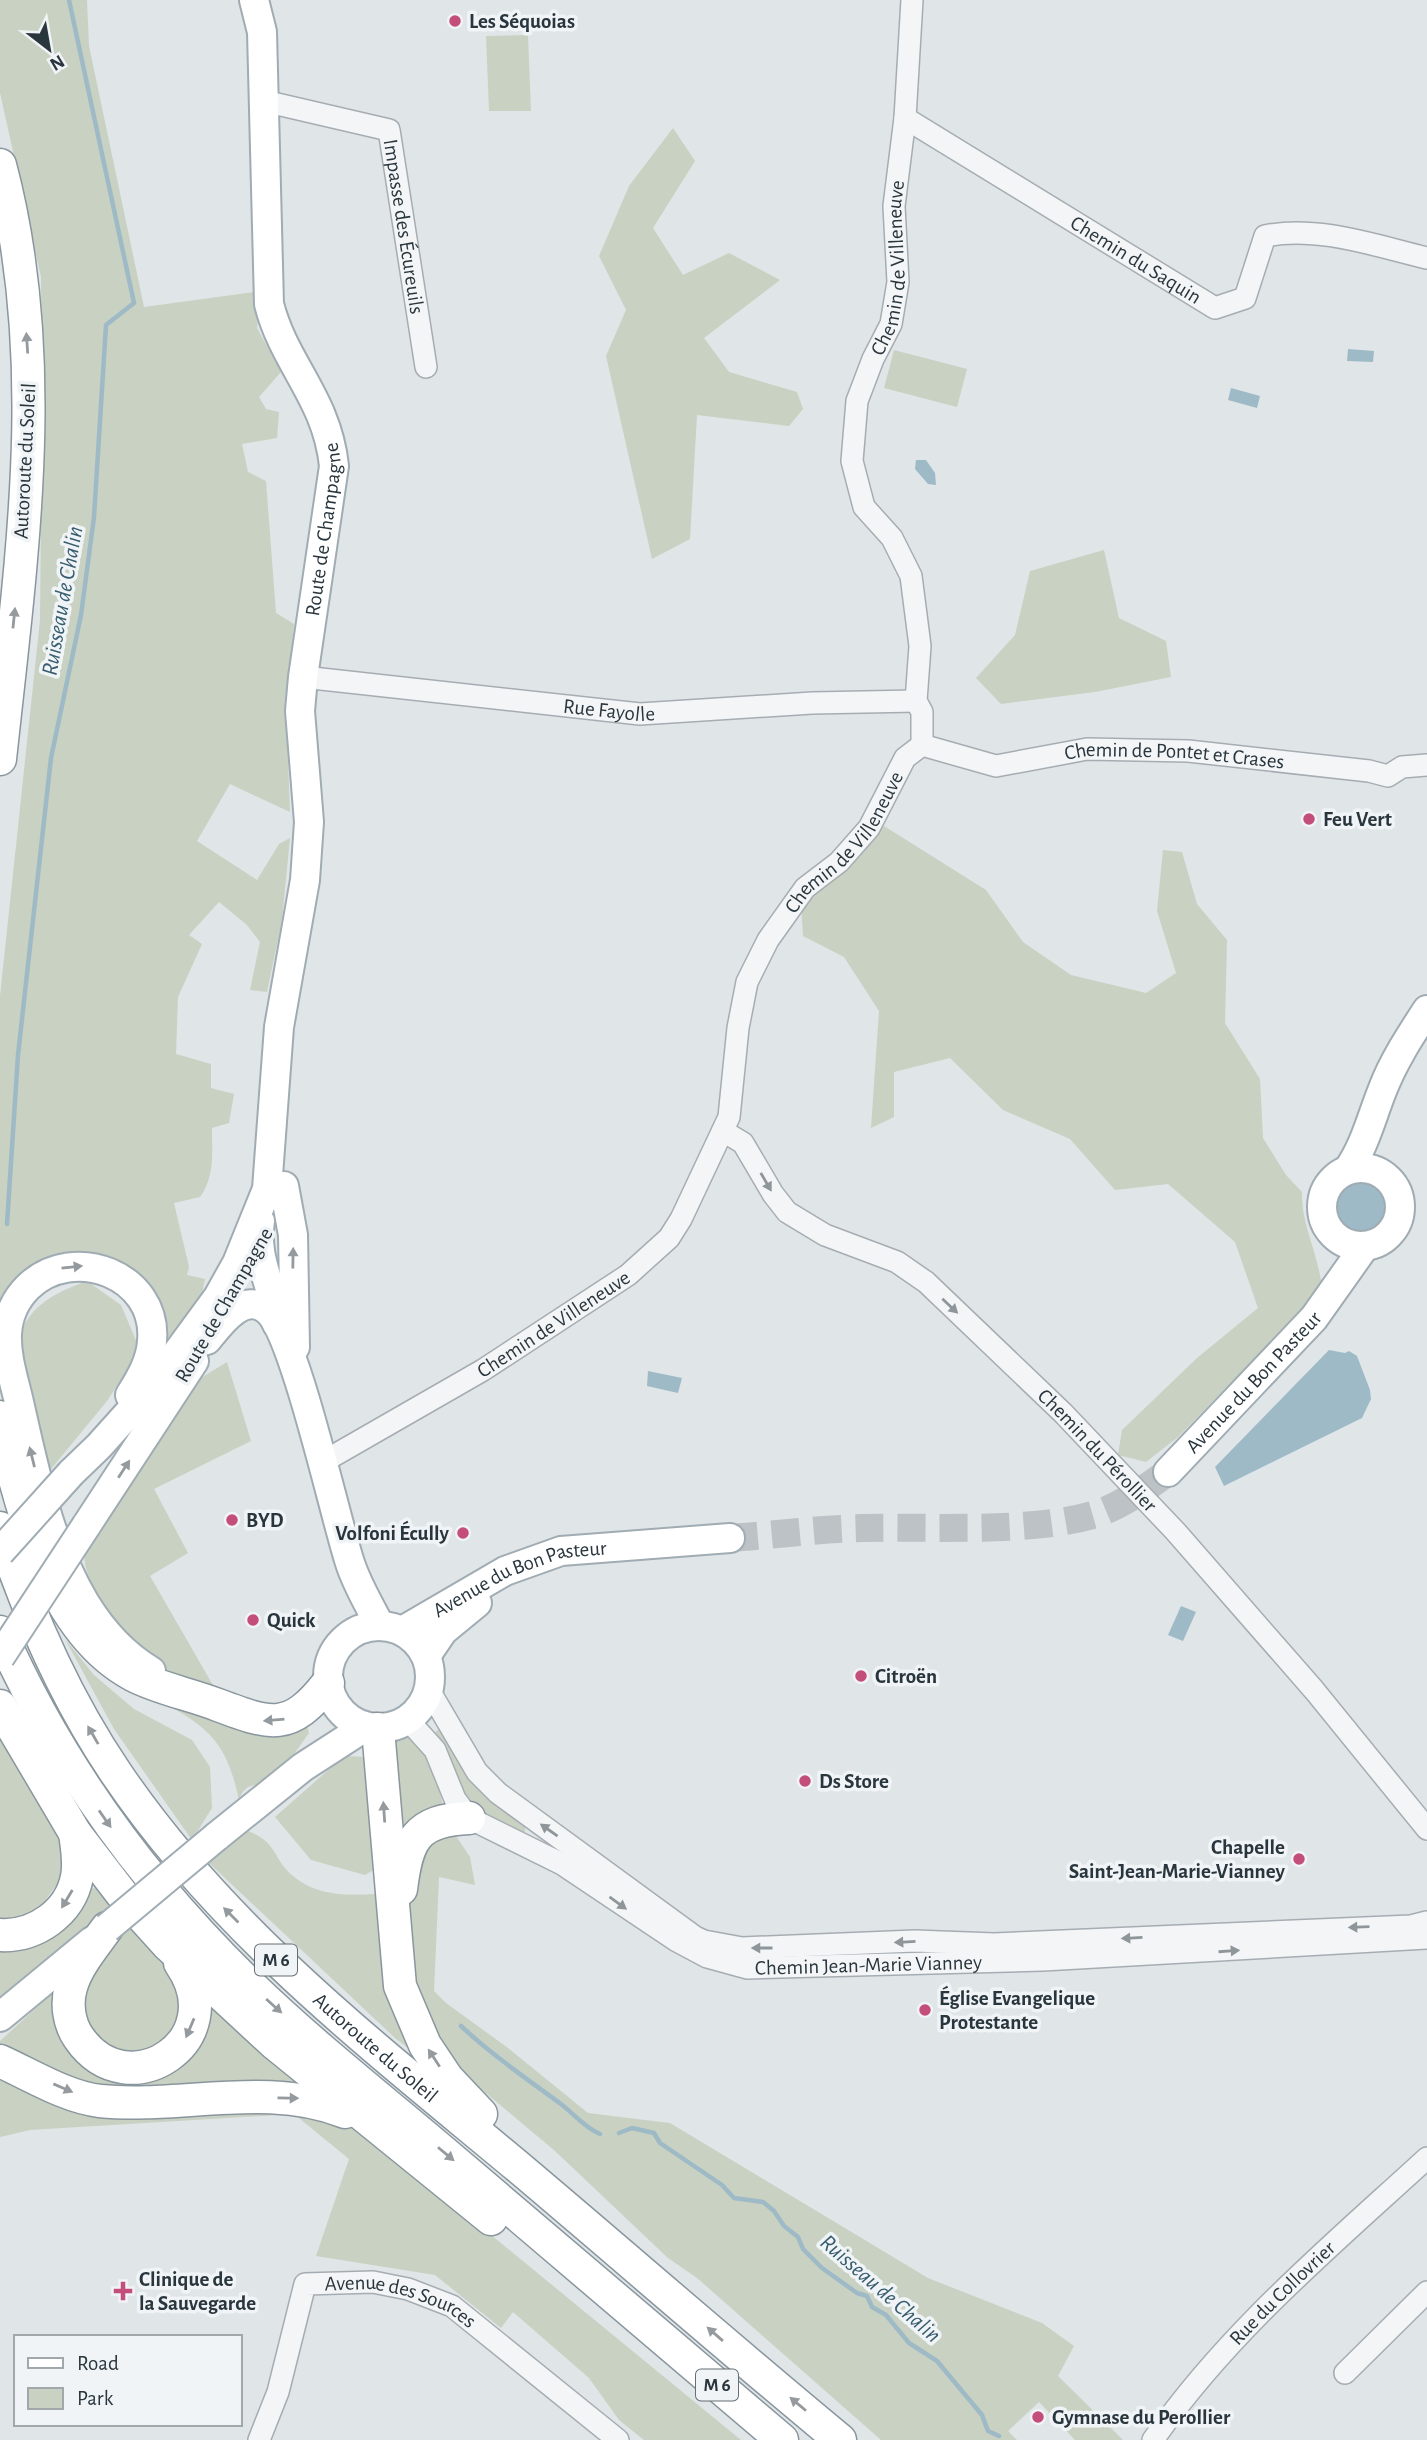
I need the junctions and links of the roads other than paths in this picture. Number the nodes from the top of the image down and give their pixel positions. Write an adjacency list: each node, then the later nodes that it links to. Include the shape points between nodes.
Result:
1 (254, 0): 3 (main road, Route de Champagne, via 262,32)
2 (912, 0): 4 (street, Chemin de Villeneuve)
3 (264, 101): 7 (street, Impasse des Écureuils, via 389,130); 8 (main road, Route de Champagne, via 269,304 277,328 317,400 334,466)
4 (905, 118): 6 (street, Chemin du Saquin, via 1214,308 1245,298 1265,236 1286,232 1357,241); 9 (street, Chemin de Villeneuve, via 894,206 898,282 891,324 857,401 852,461 864,507 892,538 911,576 920,646)
5 (0, 166): 11 (highway, Autoroute du Soleil, one-way to 5, via 29,422 25,309)
6 (1427, 258)
7 (426, 367)
8 (303, 677): 9 (street, Rue Fayolle, via 640,714); 13 (main road, Route de Champagne, via 300,710 309,822)
9 (916, 701): 10 (street, Chemin de Villeneuve, via 922,712)
10 (922, 745): 12 (street, Chemin de Pontet et Crases, via 996,766 1087,749 1188,751 1388,776 1402,768); 16 (street, Chemin de Villeneuve, via 905,758 869,828 839,862 805,888 768,940 747,982 729,1117)
11 (0, 759)
12 (1427, 765)
13 (302, 904): 19 (main road, Route de Champagne); 20 (main road, Route de Champagne, via 279,1027 270,1175)
14 (1427, 1010): 17 (main road, Avenue du Bon Pasteur, via 1383,1088 1366,1141)
15 (1427, 1032): 18 (main road, Avenue du Bon Pasteur, via 1398,1082 1386,1115 1379,1148)
16 (723, 1131): 29 (street, Chemin de Villeneuve, via 681,1219 650,1258 483,1370); 47 (street, Chemin du Pérollier, one-way to 47, via 743,1143 787,1212 805,1226 878,1253 926,1282 1063,1413 1176,1532)
17 (1348, 1170): 18 (main road); 21 (main road, Avenue du Bon Pasteur, via 1332,1181 1323,1199 1324,1220)
18 (1381, 1174): 22 (main road, Avenue du Bon Pasteur, via 1397,1192 1398,1216 1389,1234)
19 (284, 1186): 23 (main road, Route de Champagne); 27 (main road, one-way to 19, via 293,1235)
20 (262, 1204): 23 (main road); 31 (main road, Route de Champagne, via 237,1262 192,1335 128,1417)
21 (1337, 1238): 22 (main road); 24 (main road, Avenue du Bon Pasteur)
22 (1365, 1245): 24 (main road, Avenue du Bon Pasteur)
23 (258, 1254): 25 (main road, via 275,1302); 26 (main road, Route de Champagne)
24 (1334, 1289): 30 (main road, Avenue du Bon Pasteur, via 1314,1318)
25 (277, 1324): 26 (main road, via 260,1307 238,1308); 27 (main road)
26 (207, 1340): 39 (main road, Route de Champagne, one-way to 26, bridge)
27 (297, 1375): 29 (main road)
28 (0, 1417): 42 (highway, via 18,1490 68,1613 102,1652 132,1675)
29 (321, 1463): 36 (main road, via 351,1566)
30 (1168, 1472)
31 (71, 1473): 35 (main road, Route de Champagne, bridge); 42 (main road, one-way to 31, via 144,1667 95,1619 77,1590 39,1487 9,1359 8,1323 18,1300 40,1278 60,1269 89,1266 118,1276 135,1290 150,1317 152,1342 138,1382 121,1410)
32 (0, 1528): 62 (highway, Autoroute du Soleil / M 6, one-way to 32, via 327,2007 210,1894 114,1771 72,1698 43,1640)
33 (730, 1538): 34 (main road, Avenue du Bon Pasteur)
34 (644, 1545): 36 (main road, Avenue du Bon Pasteur, via 561,1551 531,1559); 38 (main road, Avenue du Bon Pasteur, via 514,1581 464,1611)
35 (0, 1552)
36 (379, 1629): 38 (main road, via 414,1639); 40 (main road, via 334,1653)
37 (0, 1632): 63 (highway, Autoroute du Soleil / M 6, one-way to 63, via 50,1733 104,1819 206,1940 304,2034)
38 (426, 1656): 41 (main road)
39 (0, 1657)
40 (328, 1684): 42 (highway, one-way to 42, via 306,1708 283,1721 261,1721); 45 (main road, via 341,1712)
41 (429, 1690): 44 (main road); 54 (street, Chemin Jean-Marie Vianney, one-way to 41, via 759,1949 695,1937 498,1793 477,1772)
42 (206, 1700)
43 (0, 1706): 48 (highway)
44 (408, 1720): 45 (main road); 46 (street, via 435,1750 454,1800)
45 (371, 1728): 50 (main road, bridge, via 303,1767); 51 (highway, one-way to 45)
46 (469, 1818): 51 (highway, via 438,1821 406,1851); 56 (street, Chemin Jean-Marie Vianney, one-way to 56, via 562,1864 642,1920 707,1957 766,1970)
47 (1427, 1829)
48 (75, 1833): 52 (highway, one-way to 52, via 77,1875 67,1901 36,1928); 55 (highway)
49 (1427, 1922): 54 (street, Chemin Jean-Marie Vianney, one-way to 54, via 994,1944)
50 (107, 1928): 55 (highway, one-way to 50, via 194,1986 196,2011 191,2031 174,2052 157,2063 135,2068 113,2064 85,2046 69,2010 76,1973); 57 (main road)
51 (394, 1929): 62 (highway, one-way to 51, via 627,2246 447,2078 406,2005)
52 (0, 1935)
53 (1427, 1938): 56 (street, Chemin Jean-Marie Vianney, one-way to 53, via 1071,1959)
54 (873, 1944): 56 (street)
55 (168, 1945): 59 (highway)
56 (844, 1965)
57 (0, 2017)
58 (0, 2061): 59 (highway, one-way to 59, via 97,2100 294,2097)
59 (365, 2119): 63 (highway, via 612,2315)
60 (1427, 2158): 69 (street, Rue du Collovrier, via 1239,2335 1207,2368)
61 (1427, 2292): 64 (street)
62 (672, 2296): 68 (highway, Autoroute du Soleil / M 6, one-way to 62)
63 (653, 2330): 67 (highway, Autoroute du Soleil / M 6)
64 (1345, 2373)
65 (259, 2440): 66 (street, Avenue des Sources, via 278,2392 305,2284 321,2282 373,2282 452,2306)
66 (618, 2440)
67 (782, 2440)
68 (840, 2440)
69 (1153, 2440)

